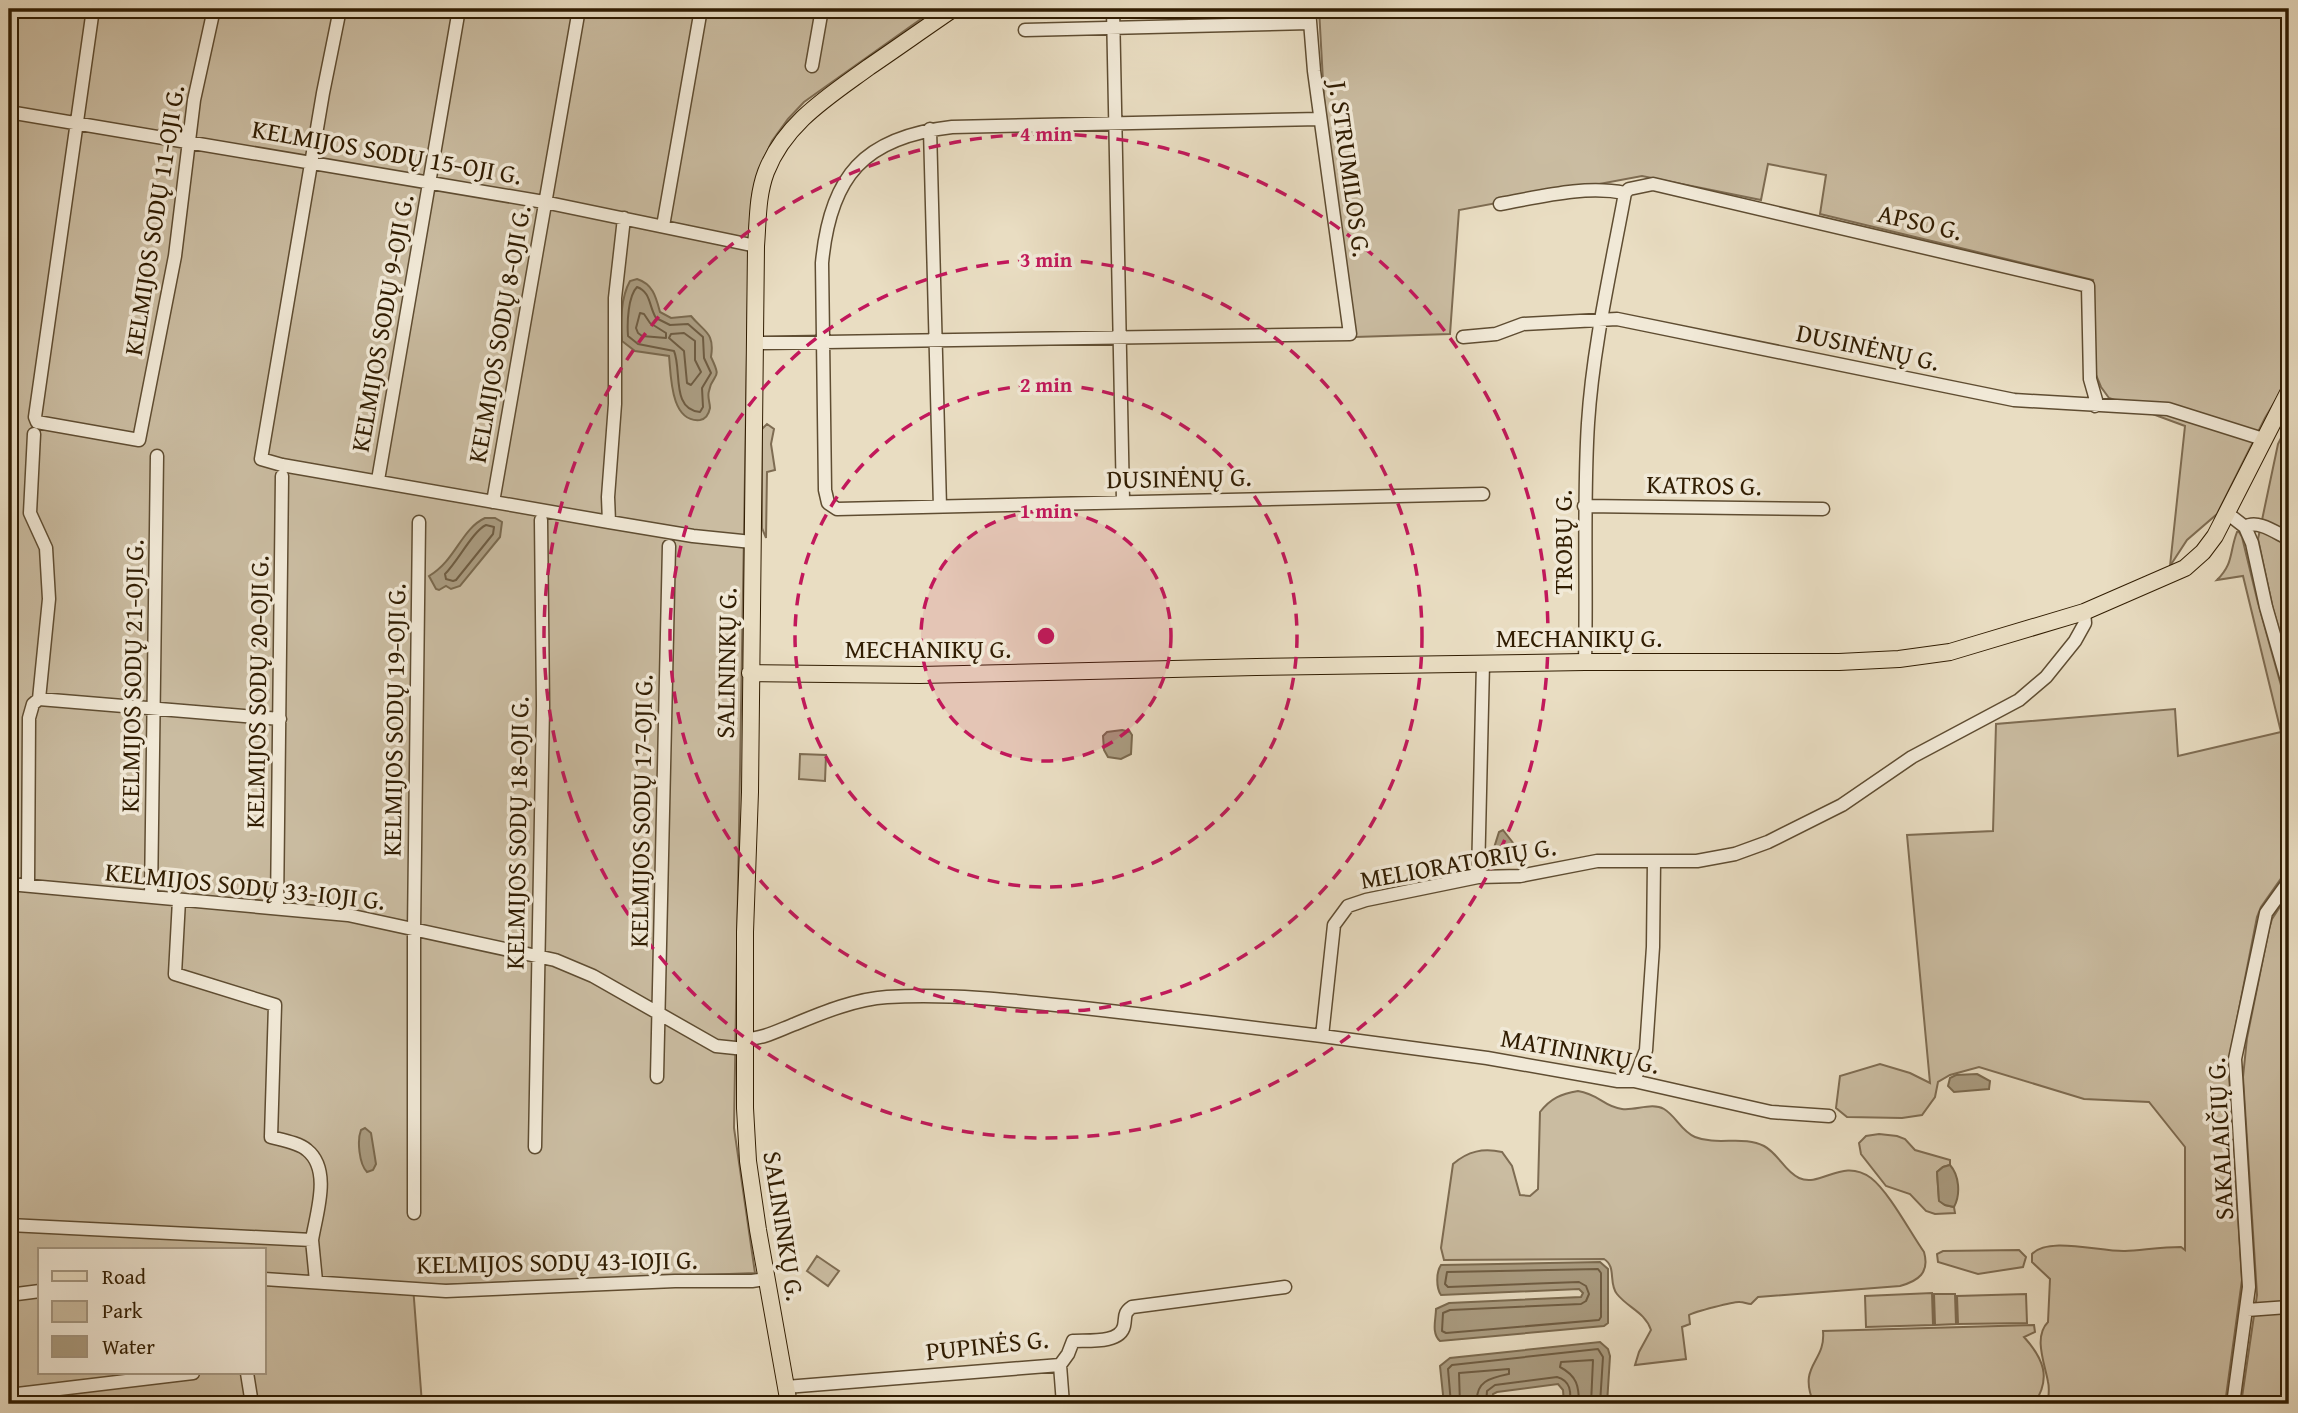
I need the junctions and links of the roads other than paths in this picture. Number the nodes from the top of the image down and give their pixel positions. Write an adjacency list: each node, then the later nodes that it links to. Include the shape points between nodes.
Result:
1 (93, 9): 17 (street)
2 (214, 9): 20 (street, KELMIJOS SODŲ 11-OJI G.)
3 (340, 9): 21 (street)
4 (459, 9): 22 (street, KELMIJOS SODŲ 9-OJI G.)
5 (579, 9): 24 (street, KELMIJOS SODŲ 8-OJI G.)
6 (701, 9): 27 (street)
7 (822, 9): 14 (street)
8 (953, 9): 28 (main road, SALININKŲ G., via 795,125 765,175)
9 (1113, 9): 12 (street)
10 (1309, 9): 11 (street, J. STRUMILOS G.)
11 (1309, 23): 12 (street); 16 (street, J. STRUMILOS G.)
12 (1114, 28): 13 (street); 18 (street)
13 (1026, 30)
14 (812, 66)
15 (9, 112): 17 (street, KELMIJOS SODŲ 15-OJI G.)
16 (1320, 118): 18 (street, DUSINĖNŲ G.); 31 (street, J. STRUMILOS G., via 1350,334)
17 (78, 123): 20 (street, KELMIJOS SODŲ 15-OJI G.); 37 (street)
18 (1116, 123): 19 (street, DUSINĖNŲ G.); 31 (street)
19 (930, 129): 32 (street); 33 (street, DUSINĖNŲ G., via 902,135 872,152 842,186 824,238)
20 (188, 141): 21 (street, KELMIJOS SODŲ 15-OJI G.); 37 (street, KELMIJOS SODŲ 11-OJI G., via 175,256 139,440)
21 (312, 162): 22 (street, KELMIJOS SODŲ 15-OJI G.); 41 (street, via 261,459)
22 (429, 183): 24 (street, KELMIJOS SODŲ 15-OJI G.); 41 (street, KELMIJOS SODŲ 9-OJI G.)
23 (1625, 193): 25 (street, APSO G., via 1570,192); 29 (street); 36 (street, APSO G., via 1653,184 2088,286)
24 (544, 202): 26 (street, KELMIJOS SODŲ 15-OJI G.); 44 (street, KELMIJOS SODŲ 8-OJI G.)
25 (1500, 204)
26 (624, 218): 27 (street, KELMIJOS SODŲ 15-OJI G.); 51 (street, via 615,298)
27 (663, 226): 28 (street, KELMIJOS SODŲ 15-OJI G.)
28 (756, 246): 34 (main road, SALININKŲ G.)
29 (1601, 320): 30 (street, DUSINĖNŲ G., via 1523,324 1496,334); 36 (street, DUSINĖNŲ G., via 1617,319 2014,400); 45 (street, TROBŲ G., via 1588,421)
30 (1463, 337)
31 (1119, 338): 32 (street); 43 (street)
32 (936, 341): 33 (street); 46 (street)
33 (823, 342): 34 (street); 46 (street, DUSINĖNŲ G., via 828,503 837,509)
34 (755, 343): 54 (main road, SALININKŲ G.)
35 (2289, 391): 38 (main road, MECHANIKŲ G.)
36 (2095, 406): 38 (street, DUSINĖNŲ G., via 2168,409)
37 (35, 428): 61 (street, via 30,513 46,548 49,599)
38 (2263, 439): 48 (main road, MECHANIKŲ G.)
39 (157, 456): 62 (street, KELMIJOS SODŲ 21-OJI G.)
40 (282, 476): 63 (street, KELMIJOS SODŲ 20-OJI G.)
41 (378, 480): 44 (street)
42 (1483, 494): 43 (street, DUSINĖNŲ G.)
43 (1122, 501): 46 (street, DUSINĖNŲ G.)
44 (493, 502): 51 (street)
45 (1584, 506): 47 (street, KATROS G.); 57 (street, TROBŲ G.)
46 (940, 508)
47 (1823, 509)
48 (2227, 513): 52 (street); 56 (main road, MECHANIKŲ G., via 2203,552 2185,568)
49 (541, 520): 73 (street, KELMIJOS SODŲ 18-OJI G.)
50 (419, 522): 72 (street, KELMIJOS SODŲ 19-OJI G.)
51 (609, 522): 54 (street)
52 (2245, 527): 53 (street, via 2258,524); 60 (street)
53 (2289, 538)
54 (752, 542): 59 (main road, SALININKŲ G.)
55 (668, 546): 74 (street, KELMIJOS SODŲ 17-OJI G.)
56 (2084, 612): 57 (main road, MECHANIKŲ G., via 1950,652 1899,659); 64 (street, MELIORATORIŲ G., via 2075,641 2019,700 1912,757 1842,805 1735,854)
57 (1585, 662): 58 (main road, MECHANIKŲ G.)
58 (1483, 663): 59 (main road, MECHANIKŲ G., via 920,675); 65 (street)
59 (750, 673): 76 (main road, SALININKŲ G.)
60 (2289, 687)
61 (39, 699): 62 (street); 68 (street, via 29,718)
62 (155, 709): 63 (street); 69 (street, KELMIJOS SODŲ 21-OJI G.)
63 (281, 719): 71 (street, KELMIJOS SODŲ 20-OJI G.)
64 (1654, 862): 65 (street, MELIORATORIŲ G., via 1597,860 1520,876); 78 (street, via 1646,1050)
65 (1478, 877): 75 (street, MELIORATORIŲ G., via 1366,900 1340,914 1331,941)
66 (2289, 881): 91 (street, SAKALAIČIŲ G., via 2266,913 2235,1059 2249,1264)
67 (9, 884): 68 (street, KELMIJOS SODŲ 33-IOJI G.)
68 (28, 885): 69 (street, KELMIJOS SODŲ 33-IOJI G.)
69 (151, 897): 70 (street, KELMIJOS SODŲ 33-IOJI G.)
70 (179, 900): 71 (street, KELMIJOS SODŲ 33-IOJI G.); 83 (street, via 174,974 275,1005 271,1136 306,1149 318,1164)
71 (277, 908): 72 (street, KELMIJOS SODŲ 33-IOJI G., via 348,915)
72 (414, 930): 73 (street, KELMIJOS SODŲ 33-IOJI G.); 81 (street, KELMIJOS SODŲ 19-OJI G.)
73 (537, 956): 74 (street, KELMIJOS SODŲ 33-IOJI G., via 582,971); 80 (street, KELMIJOS SODŲ 18-OJI G.)
74 (659, 1014): 76 (street, KELMIJOS SODŲ 33-IOJI G., via 716,1046); 77 (street, KELMIJOS SODŲ 17-OJI G.)
75 (1322, 1036): 76 (street, via 955,996 861,1001); 78 (street, MATININKŲ G.)
76 (745, 1044): 85 (main road, SALININKŲ G., via 748,1161)
77 (657, 1077)
78 (1634, 1081): 79 (street, MATININKŲ G., via 1770,1112)
79 (1829, 1116)
80 (535, 1147)
81 (414, 1213)
82 (9, 1225): 83 (street)
83 (312, 1240): 86 (street)
84 (266, 1279): 86 (street, KELMIJOS SODŲ 43-IOJI G.)
85 (766, 1279): 86 (street, KELMIJOS SODŲ 43-IOJI G., via 446,1291); 95 (main road, SALININKŲ G.)
86 (316, 1281)
87 (1285, 1287): 92 (street, PUPINĖS G., via 1132,1307 1121,1333 1073,1341)
88 (38, 1291): 89 (street)
89 (9, 1296)
90 (2289, 1307): 91 (street)
91 (2247, 1310): 100 (street, SAKALAIČIŲ G.)
92 (1060, 1365): 95 (street, PUPINĖS G.); 99 (street)
93 (185, 1374): 96 (street)
94 (247, 1374): 97 (street)
95 (786, 1387): 98 (main road, SALININKŲ G.)
96 (9, 1395)
97 (252, 1404)
98 (789, 1404)
99 (1063, 1404)
100 (2233, 1404)

